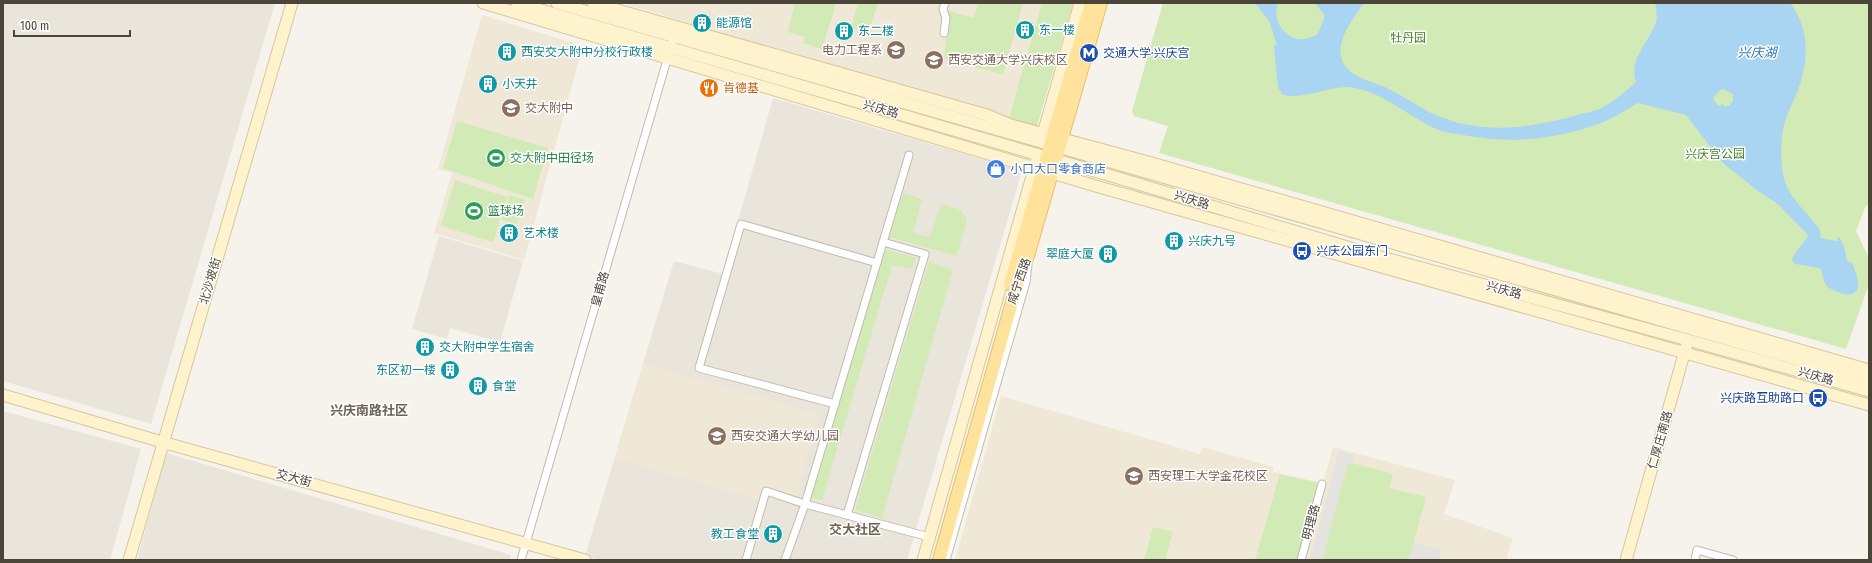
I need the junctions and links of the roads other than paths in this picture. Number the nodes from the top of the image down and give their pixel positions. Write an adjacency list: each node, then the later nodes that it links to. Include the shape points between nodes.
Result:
1 (292, 3): 29 (street, 北沙坡街)
2 (483, 3): 12 (street)
3 (517, 3): 12 (street, 兴庆路)
4 (557, 3): 11 (street, 兴庆路)
5 (593, 3): 13 (street, via 987,115)
6 (945, 3): 10 (street)
7 (1080, 3): 13 (street)
8 (1091, 3): 13 (main road, 咸宁西路)
9 (1101, 3): 13 (main road, 咸宁西路)
10 (944, 33)
11 (674, 36): 12 (street, 皇甫路); 13 (street, 兴庆路)
12 (669, 53): 13 (street, 兴庆路); 15 (street); 34 (street, 皇甫路)
13 (1050, 146): 15 (main road, 咸宁西路); 19 (street, 兴庆路); 19 (street, 兴庆路, via 1374,255)
14 (909, 155): 16 (street)
15 (1043, 170): 17 (main road, 咸宁西路); 20 (street); 33 (street); 41 (main road, 咸宁西路)
16 (883, 242): 18 (street); 32 (street, via 925,254)
17 (1028, 256): 42 (main road, 咸宁西路, via 1018,281); 43 (street, via 1026,282)
18 (877, 263): 27 (street); 27 (street, via 741,224 699,368)
19 (1691, 330): 20 (street, 仁厚庄南路); 21 (street, 兴庆路); 22 (street); 23 (street, 兴庆路)
20 (1685, 353): 24 (street); 45 (street, 仁厚庄南路)
21 (1792, 369): 24 (street); 25 (street, 兴庆路)
22 (1869, 370)
23 (1869, 380)
24 (1809, 388): 28 (street)
25 (1869, 391)
26 (3, 395): 29 (street, 交大街)
27 (835, 404): 31 (street)
28 (1869, 406)
29 (162, 442): 34 (street, 交大街); 35 (street, 北沙坡街)
30 (1322, 484): 44 (street, 明理路)
31 (805, 504): 32 (street); 38 (street, via 766,491); 39 (street)
32 (847, 515): 33 (street)
33 (929, 537): 40 (street)
34 (526, 542): 36 (street, 皇甫路); 37 (street, 交大街)
35 (129, 560)
36 (521, 560)
37 (585, 560)
38 (746, 560)
39 (785, 560)
40 (922, 560)
41 (931, 560)
42 (939, 560)
43 (946, 560)
44 (1301, 560)
45 (1626, 560)
46 (1695, 560): 47 (street, via 1697,550)
47 (1733, 560)

